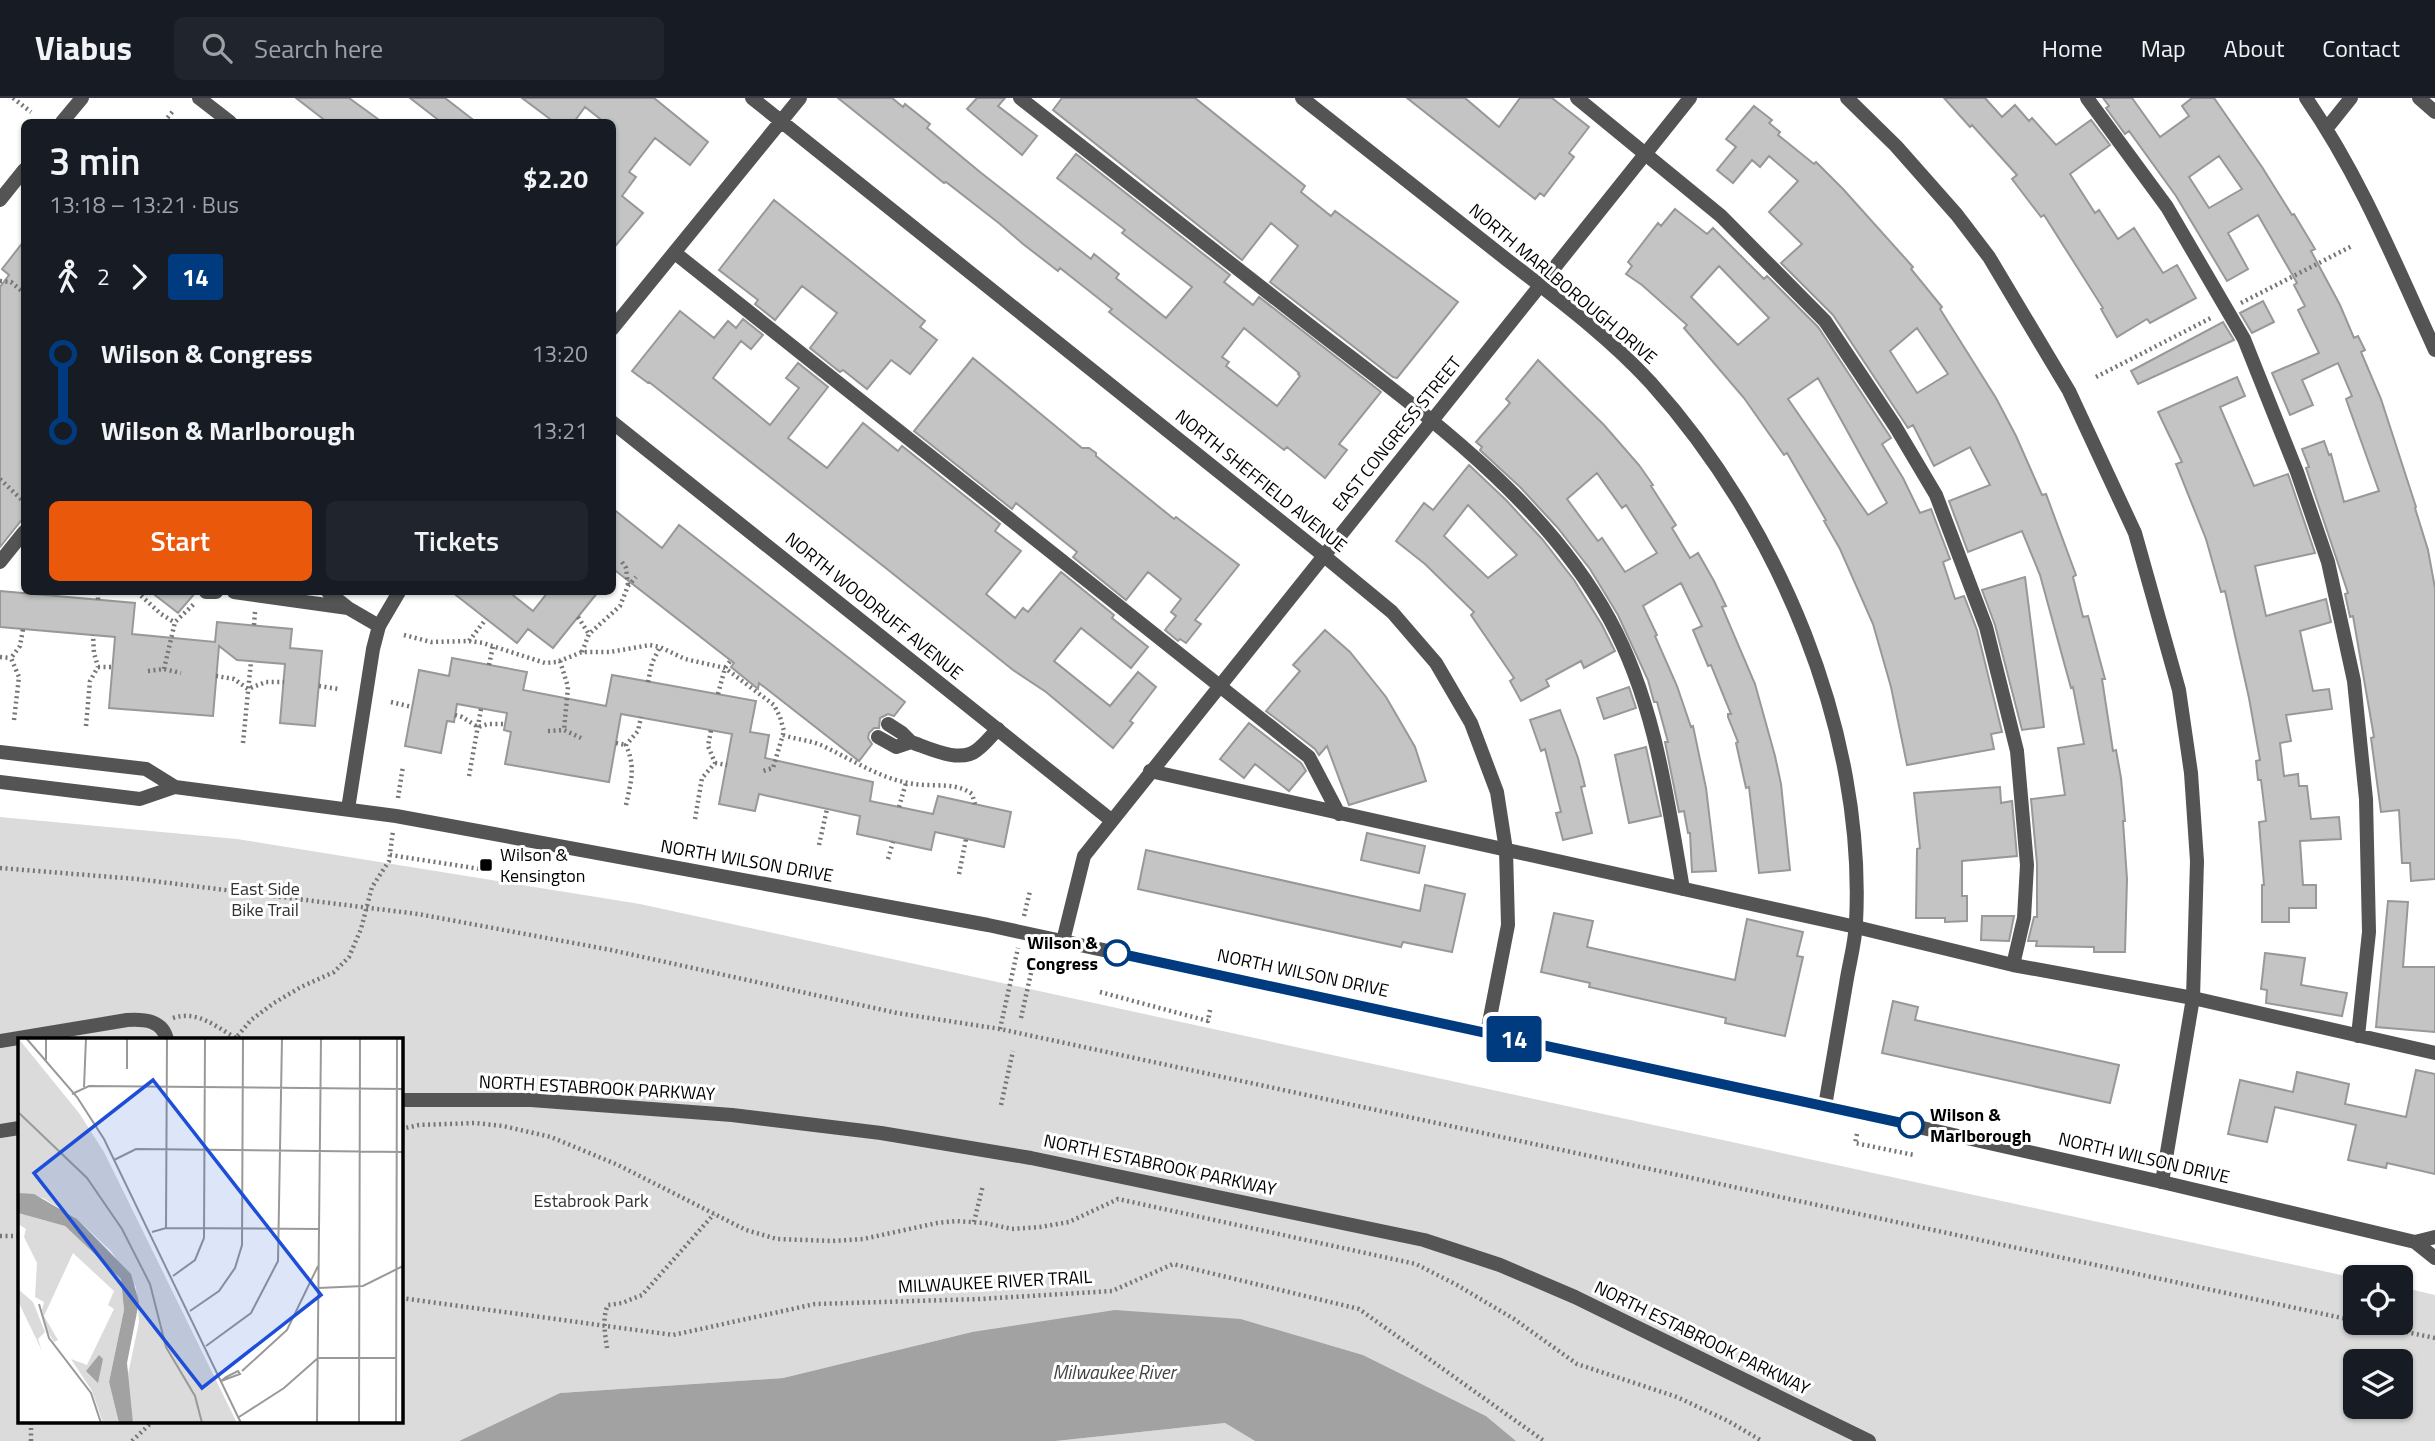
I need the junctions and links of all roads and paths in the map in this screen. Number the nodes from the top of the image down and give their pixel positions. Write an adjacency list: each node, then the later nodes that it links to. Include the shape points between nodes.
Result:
1 (13, 98): 16 (path)
2 (82, 98): 18 (street)
3 (199, 98): 20 (street)
4 (752, 98): 21 (street, NORTH SHEFFIELD AVENUE)
5 (800, 98): 21 (street)
6 (1020, 98): 32 (street)
7 (1303, 98): 28 (street, NORTH MARLBOROUGH DRIVE)
8 (1577, 98): 23 (street)
9 (1690, 98): 23 (street, EAST CONGRESS STREET)
10 (1847, 98): 144 (street, via 1896,146 1989,257 2069,391 2136,533 2179,690 2191,773 2197,861)
11 (2087, 98): 150 (street, via 2167,207 2244,339 2328,562 2354,681 2366,799 2370,932)
12 (2306, 98): 22 (street)
13 (2351, 98): 22 (street)
14 (2419, 98): 17 (street)
15 (173, 111): 19 (path)
16 (31, 112)
17 (2435, 112)
18 (64, 119)
19 (166, 119)
20 (226, 119)
21 (781, 121): 26 (street); 37 (street, NORTH SHEFFIELD AVENUE)
22 (2327, 128): 31 (street)
23 (1646, 154): 28 (street, EAST CONGRESS STREET); 141 (street, via 1721,215 1825,321 1936,495 1986,627 2017,751 2027,864 2024,918)
24 (21, 174): 25 (street)
25 (0, 200)
26 (675, 253): 30 (street); 79 (street)
27 (0, 281): 29 (path, via 11,282)
28 (1541, 286): 32 (street, EAST CONGRESS STREET); 138 (street, NORTH MARLBOROUGH DRIVE, via 1650,382 1739,499 1769,554 1808,646 1850,795)
29 (21, 290)
30 (616, 324)
31 (2435, 350)
32 (1432, 421): 37 (street, EAST CONGRESS STREET); 134 (street, via 1506,485 1581,573 1610,621 1639,685 1662,767)
33 (616, 425): 94 (street, NORTH WOODRUFF AVENUE)
34 (0, 479): 35 (path)
35 (21, 499)
36 (21, 536): 38 (street)
37 (1323, 555): 79 (street, EAST CONGRESS STREET); 128 (street, NORTH SHEFFIELD AVENUE, via 1392,612 1436,663 1475,734 1497,792)
38 (0, 562)
39 (622, 562): 41 (path)
40 (636, 577): 41 (path)
41 (628, 586): 57 (path, via 620,606)
42 (98, 595): 48 (path)
43 (140, 595): 53 (path)
44 (202, 595): 53 (path)
45 (255, 595): 50 (street)
46 (332, 595): 50 (street)
47 (397, 595): 55 (street)
48 (98, 600)
49 (256, 607): 54 (path)
50 (348, 608): 55 (street)
51 (578, 617): 57 (path)
52 (486, 619): 60 (path)
53 (175, 622): 73 (path)
54 (254, 625)
55 (379, 626): 119 (street)
56 (23, 629): 65 (path, via 20,646)
57 (589, 634): 63 (path)
58 (93, 635): 70 (path)
59 (404, 635): 60 (path, via 430,642)
60 (469, 641): 61 (path)
61 (493, 646): 68 (path, via 545,663); 69 (path)
62 (660, 647): 63 (path); 72 (path, via 685,659); 78 (path)
63 (582, 652): 68 (path)
64 (0, 657): 65 (path)
65 (11, 658): 89 (path, via 19,677)
66 (731, 660): 72 (path)
67 (251, 661): 81 (path)
68 (560, 661): 95 (path, via 568,687)
69 (489, 664)
70 (98, 667): 71 (path); 92 (path, via 90,681)
71 (112, 667)
72 (725, 668): 83 (path); 98 (path, via 774,705)
73 (164, 669): 74 (path); 75 (path)
74 (148, 671)
75 (181, 673)
76 (216, 676): 81 (path, via 234,679)
77 (284, 682): 81 (path)
78 (648, 682)
79 (1219, 685): 110 (street, EAST CONGRESS STREET); 121 (street, via 1309,757)
80 (319, 686): 82 (path)
81 (248, 689): 102 (path)
82 (339, 689)
83 (718, 694)
84 (391, 702): 85 (path)
85 (412, 707)
86 (481, 709): 93 (path)
87 (455, 715): 93 (path)
88 (641, 717): 104 (path, via 638,731)
89 (14, 720)
90 (505, 724): 93 (path)
91 (888, 724): 101 (street)
92 (86, 726)
93 (478, 727): 111 (path)
94 (998, 729): 101 (street, via 967,755 950,755); 123 (street, NORTH WOODRUFF AVENUE)
95 (564, 730): 97 (path); 100 (path)
96 (711, 730): 106 (path, via 708,746)
97 (548, 731)
98 (783, 736): 109 (path, via 773,768); 113 (path, via 825,746 873,773)
99 (878, 737): 101 (street, via 896,747)
100 (581, 738)
101 (911, 742)
102 (243, 743)
103 (616, 743): 104 (path)
104 (626, 745): 117 (path, via 633,769)
105 (0, 752): 114 (street, NORTH WILSON DRIVE, via 146,769)
106 (715, 763): 107 (path); 122 (path, via 702,778)
107 (727, 765)
108 (403, 766): 115 (path)
109 (763, 771)
110 (1150, 771): 121 (street); 123 (street, EAST CONGRESS STREET)
111 (469, 776)
112 (0, 782): 114 (street, NORTH WILSON DRIVE, via 140,799)
113 (906, 783): 116 (path, via 957,785 972,794); 118 (path)
114 (175, 787): 119 (street, NORTH WILSON DRIVE)
115 (400, 787)
116 (975, 804)
117 (626, 805)
118 (899, 807)
119 (348, 808): 139 (street, NORTH WILSON DRIVE)
120 (827, 809): 127 (path)
121 (1339, 814): 128 (street)
122 (695, 819)
123 (1111, 820): 139 (street, EAST CONGRESS STREET, via 1084,856)
124 (966, 839): 133 (path)
125 (392, 841): 129 (path)
126 (893, 842): 130 (path)
127 (819, 845)
128 (1506, 850): 134 (street); 149 (street, NORTH SHEFFIELD AVENUE, via 1508,925)
129 (390, 855): 132 (path); 136 (path)
130 (887, 859)
131 (0, 868): 136 (path)
132 (487, 870)
133 (959, 874)
134 (1683, 889): 138 (street)
135 (1030, 891): 137 (path)
136 (366, 908): 148 (path, via 611,950 897,1013); 155 (path, via 349,957 334,972 274,1003)
137 (1026, 910)
138 (1856, 927): 141 (street); 161 (street, NORTH MARLBOROUGH DRIVE)
139 (1063, 941): 149 (street, NORTH WILSON DRIVE)
140 (1016, 958): 148 (path)
141 (2013, 965): 144 (street)
142 (1031, 973): 146 (path)
143 (1100, 992): 145 (path, via 1208,1021)
144 (2193, 998): 150 (street); 167 (street)
145 (1210, 1010)
146 (1021, 1018)
147 (157, 1023): 152 (street, via 127,1020); 153 (street); 154 (path, via 181,1015 201,1017)
148 (1000, 1029): 177 (path)
149 (1488, 1033): 161 (street, NORTH WILSON DRIVE)
150 (2358, 1036): 158 (street)
151 (18, 1038): 156 (street)
152 (18, 1038)
153 (167, 1038)
154 (233, 1038)
155 (236, 1038)
156 (0, 1041)
157 (1013, 1051): 160 (path)
158 (2435, 1054)
159 (402, 1100): 186 (street, NORTH ESTABROOK PARKWAY, via 531,1100 732,1115 881,1133 1031,1158 1424,1240 1575,1297)
160 (1001, 1105)
161 (1825, 1106): 167 (street, NORTH WILSON DRIVE)
162 (18, 1128): 164 (street)
163 (402, 1129): 169 (path, via 475,1123 551,1137)
164 (0, 1131)
165 (1857, 1134): 166 (path, via 1855,1143)
166 (1914, 1155)
167 (2162, 1182): 174 (street, NORTH WILSON DRIVE)
168 (983, 1185): 170 (path)
169 (714, 1214): 170 (path, via 777,1239 863,1239 937,1223); 178 (path, via 642,1295 608,1305)
170 (974, 1222): 185 (path, via 1012,1229 1040,1227 1069,1222 1118,1199 1416,1264 1514,1319 1577,1364 1677,1397)
171 (0, 1236): 172 (path)
172 (18, 1236)
173 (2435, 1237): 174 (street, NORTH WILSON DRIVE)
174 (2415, 1242): 175 (street, NORTH WILSON DRIVE)
175 (2435, 1258)
176 (402, 1298): 178 (path, MILWAUKEE RIVER TRAIL)
177 (2343, 1318)
178 (605, 1326): 181 (path); 184 (path, MILWAUKEE RIVER TRAIL, via 673,1335 815,1304 1112,1291 1173,1264 1359,1310)
179 (2413, 1333): 180 (path)
180 (2435, 1338)
181 (607, 1348)
182 (150, 1424): 183 (path)
183 (132, 1441)
184 (1544, 1441)
185 (1762, 1441)
186 (1869, 1441)

